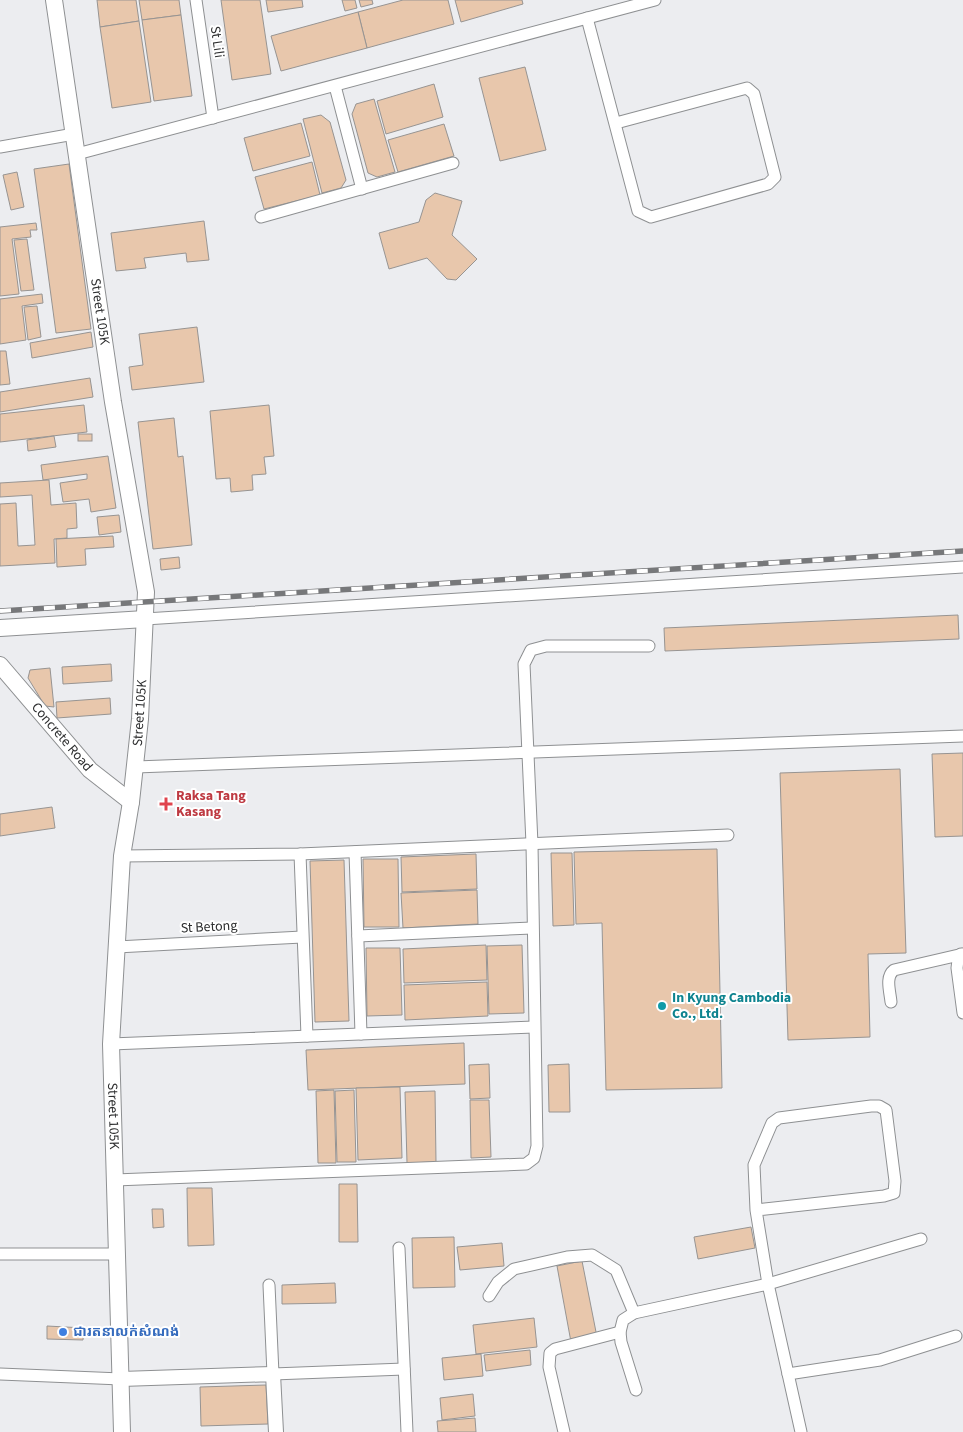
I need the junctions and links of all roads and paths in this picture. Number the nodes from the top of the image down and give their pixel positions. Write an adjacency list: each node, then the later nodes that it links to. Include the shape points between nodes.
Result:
1 (54, 0): 8 (main road, Street 105K)
2 (196, 0): 6 (street)
3 (655, 0): 4 (street)
4 (587, 18): 5 (street); 7 (street)
5 (335, 86): 6 (street); 12 (street)
6 (213, 118): 10 (street)
7 (616, 123): 7 (street, via 638,211 644,216 651,217 768,184 775,177 754,94 747,88)
8 (74, 134): 9 (street); 10 (main road, Street 105K)
9 (0, 147)
10 (77, 154): 15 (main road, Street 105K, via 113,402 146,592)
11 (453, 163): 12 (street)
12 (362, 189): 13 (street)
13 (261, 218)
14 (963, 567): 15 (street)
15 (145, 619): 16 (main road); 21 (main road, Street 105K)
16 (0, 628)
17 (649, 646): 20 (street, via 546,646 531,650 524,664)
18 (0, 665): 22 (main road, Concrete Road, via 90,770)
19 (963, 736): 20 (street)
20 (527, 752): 21 (street); 24 (street)
21 (136, 767): 22 (main road, Street 105K)
22 (131, 802): 27 (main road, Street 105K)
23 (728, 835): 24 (street)
24 (532, 844): 25 (street); 28 (street)
25 (355, 852): 26 (street); 29 (street)
26 (300, 854): 27 (street); 30 (street)
27 (122, 856): 31 (main road, Street 105K)
28 (532, 928): 29 (street); 35 (street)
29 (358, 936): 36 (street)
30 (302, 937): 31 (street, St Betong); 37 (street)
31 (117, 947): 38 (main road, Street 105K)
32 (962, 954): 33 (street, via 894,970 889,979); 34 (street, via 957,968)
33 (891, 1002)
34 (963, 1013)
35 (534, 1027): 36 (street); 39 (street, via 537,1146 534,1158 526,1164)
36 (361, 1034): 37 (street)
37 (307, 1036): 38 (street)
38 (111, 1044): 39 (main road, Street 105K)
39 (115, 1180): 44 (main road, Street 105K)
40 (756, 1210): 40 (street, via 754,1165 772,1123 779,1118 871,1106 886,1110 894,1193); 45 (street)
41 (922, 1239): 45 (street)
42 (399, 1248): 51 (street)
43 (0, 1254): 44 (street)
44 (117, 1254): 55 (main road, Street 105K)
45 (768, 1284): 48 (street); 54 (street)
46 (270, 1286): 53 (street)
47 (489, 1296): 48 (street, via 498,1282 514,1269 592,1255 616,1270)
48 (634, 1313): 49 (street, via 624,1320)
49 (620, 1332): 56 (street); 60 (street, via 550,1353 549,1368)
50 (956, 1336): 54 (street, via 880,1360)
51 (404, 1369): 53 (street); 59 (street)
52 (0, 1374): 55 (street)
53 (273, 1374): 55 (street); 58 (street)
54 (788, 1374): 61 (street)
55 (121, 1379): 57 (main road, Street 105K)
56 (636, 1390)
57 (122, 1432)
58 (276, 1432)
59 (407, 1432)
60 (564, 1432)
61 (800, 1432)

